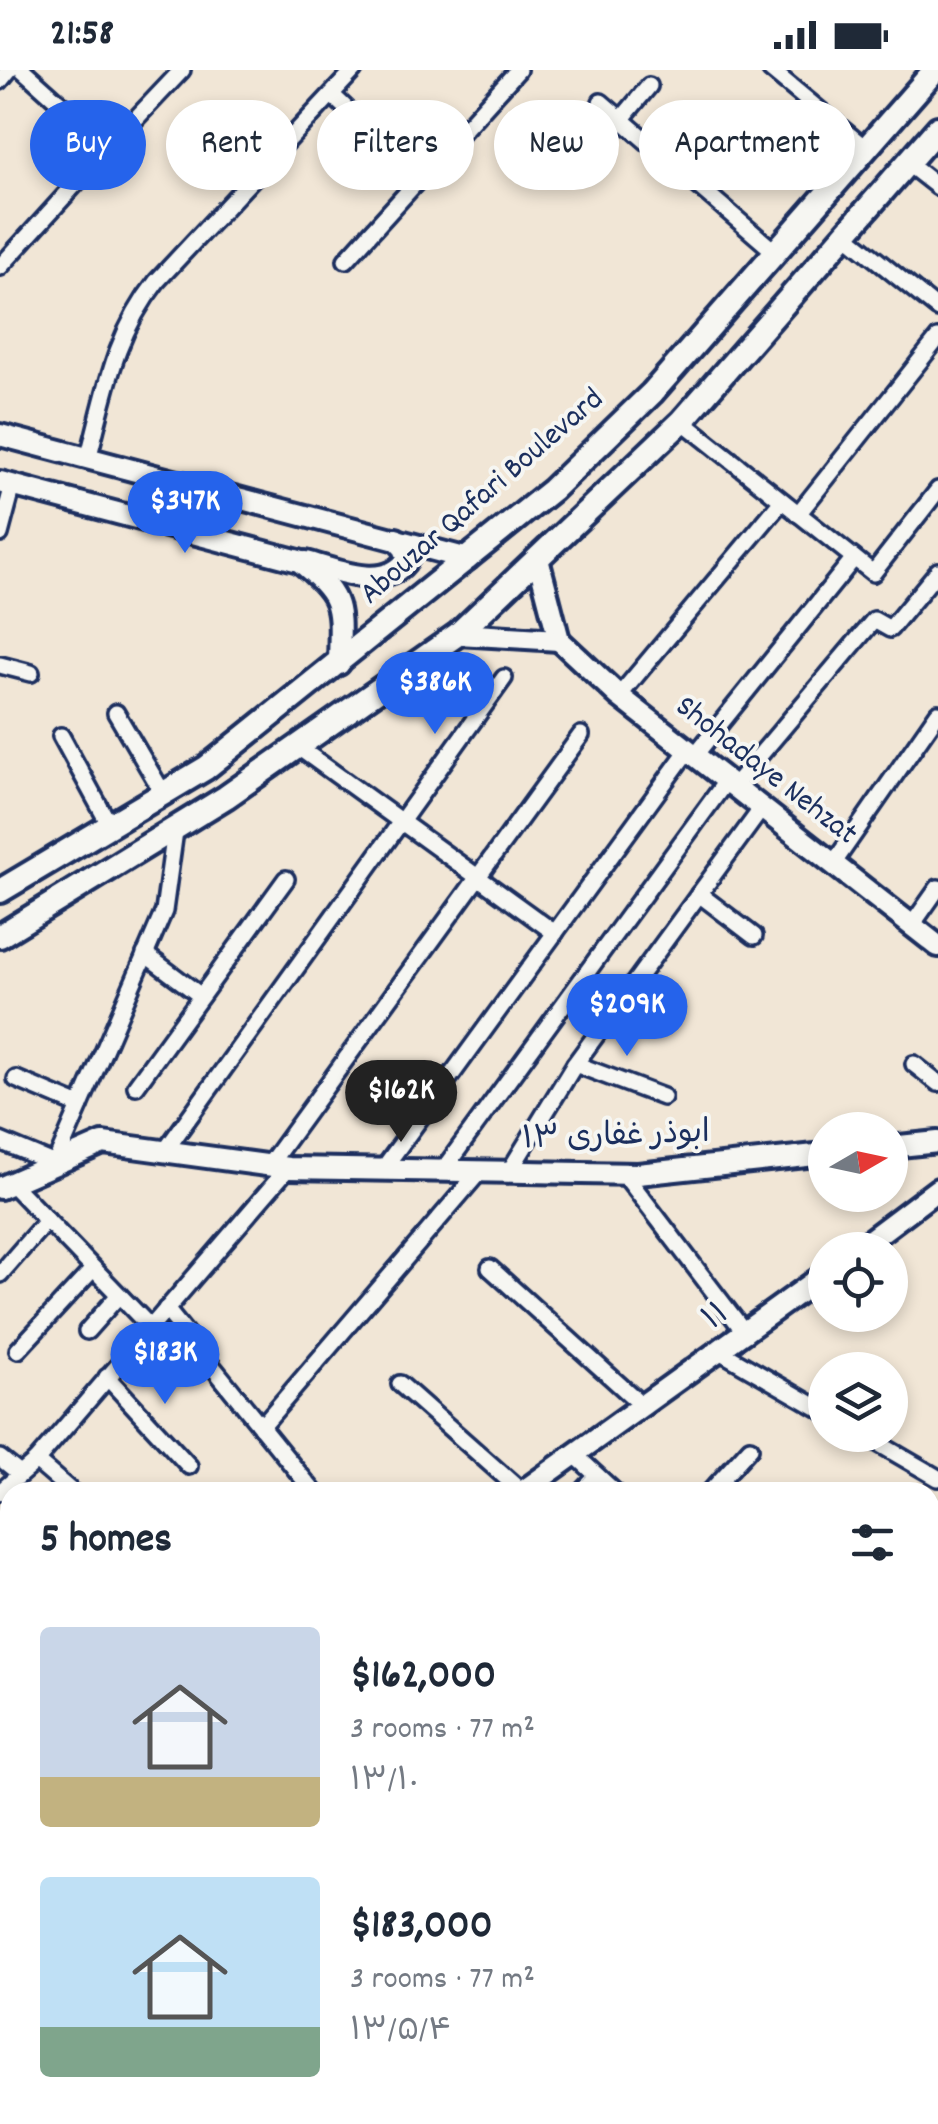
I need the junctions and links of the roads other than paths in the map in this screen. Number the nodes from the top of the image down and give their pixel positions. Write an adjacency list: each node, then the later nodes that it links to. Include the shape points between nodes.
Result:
1 (9, 70): 8 (street)
2 (24, 70): 11 (street)
3 (182, 70): 13 (street)
4 (354, 70): 10 (street)
5 (518, 70): 15 (street)
6 (772, 70): 19 (street)
7 (935, 70): 19 (main road, Abouzar Qafari Boulevard)
8 (0, 81)
9 (649, 86): 16 (street)
10 (332, 94): 12 (street); 34 (street, via 131,316)
11 (57, 100)
12 (338, 100)
13 (146, 108)
14 (619, 117): 16 (street)
15 (474, 118)
16 (622, 119): 17 (street); 25 (street)
17 (619, 123)
18 (938, 128): 20 (main road)
19 (865, 148): 25 (main road, Abouzar Qafari Boulevard)
20 (906, 162): 21 (street); 24 (main road)
21 (938, 187)
22 (70, 190): 27 (street)
23 (409, 190): 26 (street)
24 (843, 233): 29 (street); 30 (main road)
25 (776, 252): 28 (main road, Abouzar Qafari Boulevard)
26 (346, 260)
27 (0, 267)
28 (739, 294): 30 (main road); 42 (main road, Abouzar Qafari Boulevard, via 638,407)
29 (938, 308)
30 (769, 317): 32 (main road)
31 (938, 338): 38 (street)
32 (682, 422): 37 (street); 43 (main road)
33 (0, 435): 34 (street)
34 (88, 458): 40 (street)
35 (6, 483): 39 (street); 44 (street)
36 (938, 490): 41 (street, via 872,573)
37 (782, 502): 38 (street); 52 (street)
38 (798, 514): 41 (street)
39 (0, 534)
40 (396, 539): 42 (street); 44 (street, via 408,558 390,574 366,578)
41 (854, 558): 58 (street)
42 (468, 559): 48 (main road, Abouzar Qafari Boulevard)
43 (538, 559): 46 (main road); 47 (street)
44 (300, 560): 48 (street, via 330,584 340,608)
45 (938, 571): 59 (street, via 890,629 874,620)
46 (458, 634): 47 (street); 57 (main road)
47 (559, 640): 52 (street, Shohadaye Nehzat)
48 (339, 664): 60 (main road, Abouzar Qafari Boulevard, via 206,768)
49 (0, 665): 50 (street)
50 (30, 673)
51 (504, 678): 62 (street)
52 (619, 696): 58 (street, Shohadaye Nehzat)
53 (116, 713): 60 (street)
54 (938, 713): 65 (street)
55 (581, 735): 66 (street)
56 (61, 736): 63 (street)
57 (298, 747): 62 (street); 64 (main road)
58 (692, 753): 59 (street, Shohadaye Nehzat); 72 (street)
59 (730, 783): 61 (street, Shohadaye Nehzat); 95 (street)
60 (163, 793): 63 (main road, Abouzar Qafari Boulevard)
61 (762, 808): 65 (street, Shohadaye Nehzat); 70 (street)
62 (402, 822): 66 (street); 90 (street)
63 (109, 824): 68 (main road, Abouzar Qafari Boulevard)
64 (176, 830): 73 (main road); 76 (street, via 164,911)
65 (833, 864): 71 (street, Shohadaye Nehzat)
66 (478, 877): 72 (street); 93 (street)
67 (286, 879): 78 (street)
68 (3, 883)
69 (938, 888): 71 (street)
70 (699, 894): 74 (street); 77 (street)
71 (912, 925): 75 (street, Shohadaye Nehzat)
72 (556, 933): 94 (street)
73 (0, 936)
74 (754, 936)
75 (938, 946)
76 (146, 954): 78 (street); 86 (street)
77 (632, 987): 79 (lane); 80 (street)
78 (201, 996): 84 (street)
79 (674, 1015)
80 (576, 1064): 85 (street); 97 (street)
81 (914, 1064): 83 (street)
82 (16, 1079): 86 (street)
83 (938, 1082)
84 (136, 1086)
85 (664, 1097)
86 (80, 1106): 92 (street)
87 (0, 1141): 92 (street)
88 (938, 1142): 89 (street)
89 (908, 1145)
90 (165, 1151): 92 (street, ۱۳ ابوذر غفاری, via 103,1143); 93 (street, ۱۳ ابوذر غفاری)
91 (808, 1156): 98 (street, ۱۳ ابوذر غفاری)
92 (55, 1164): 99 (street, ۱۳ ابوذر غفاری)
93 (279, 1167): 94 (street, ۱۳ ابوذر غفاری); 108 (street)
94 (384, 1170): 95 (street, ۱۳ ابوذر غفاری)
95 (443, 1170): 96 (street, ۱۳ ابوذر غفاری)
96 (480, 1171): 97 (street, ۱۳ ابوذر غفاری); 118 (street)
97 (509, 1172): 98 (street, ۱۳ ابوذر غفاری)
98 (624, 1174): 111 (street)
99 (5, 1186): 101 (street)
100 (938, 1189): 102 (street)
101 (46, 1220): 103 (street); 105 (street)
102 (881, 1232)
103 (93, 1268): 107 (street); 112 (street)
104 (490, 1268): 117 (street)
105 (0, 1274)
106 (808, 1287): 111 (street, ۱۱)
107 (119, 1295): 109 (street); 110 (street)
108 (166, 1309): 109 (street); 118 (street)
109 (150, 1328): 114 (street)
110 (87, 1331)
111 (746, 1334): 113 (street, ۱۱)
112 (18, 1350)
113 (721, 1352): 116 (street); 117 (street, ۱۱)
114 (107, 1377): 123 (street); 124 (street)
115 (400, 1384): 131 (street)
116 (808, 1402)
117 (644, 1408): 121 (street, ۱۱)
118 (261, 1427): 130 (street)
119 (750, 1448): 135 (street)
120 (893, 1452): 127 (street)
121 (575, 1455): 126 (street); 132 (street, ۱۱)
122 (0, 1458): 125 (street)
123 (36, 1461): 125 (street); 129 (street)
124 (189, 1466)
125 (20, 1474): 128 (street)
126 (598, 1476): 133 (street); 134 (street)
127 (938, 1478)
128 (11, 1482)
129 (60, 1482)
130 (303, 1482)
131 (511, 1482)
132 (536, 1482)
133 (592, 1482)
134 (604, 1482)
135 (719, 1482)

